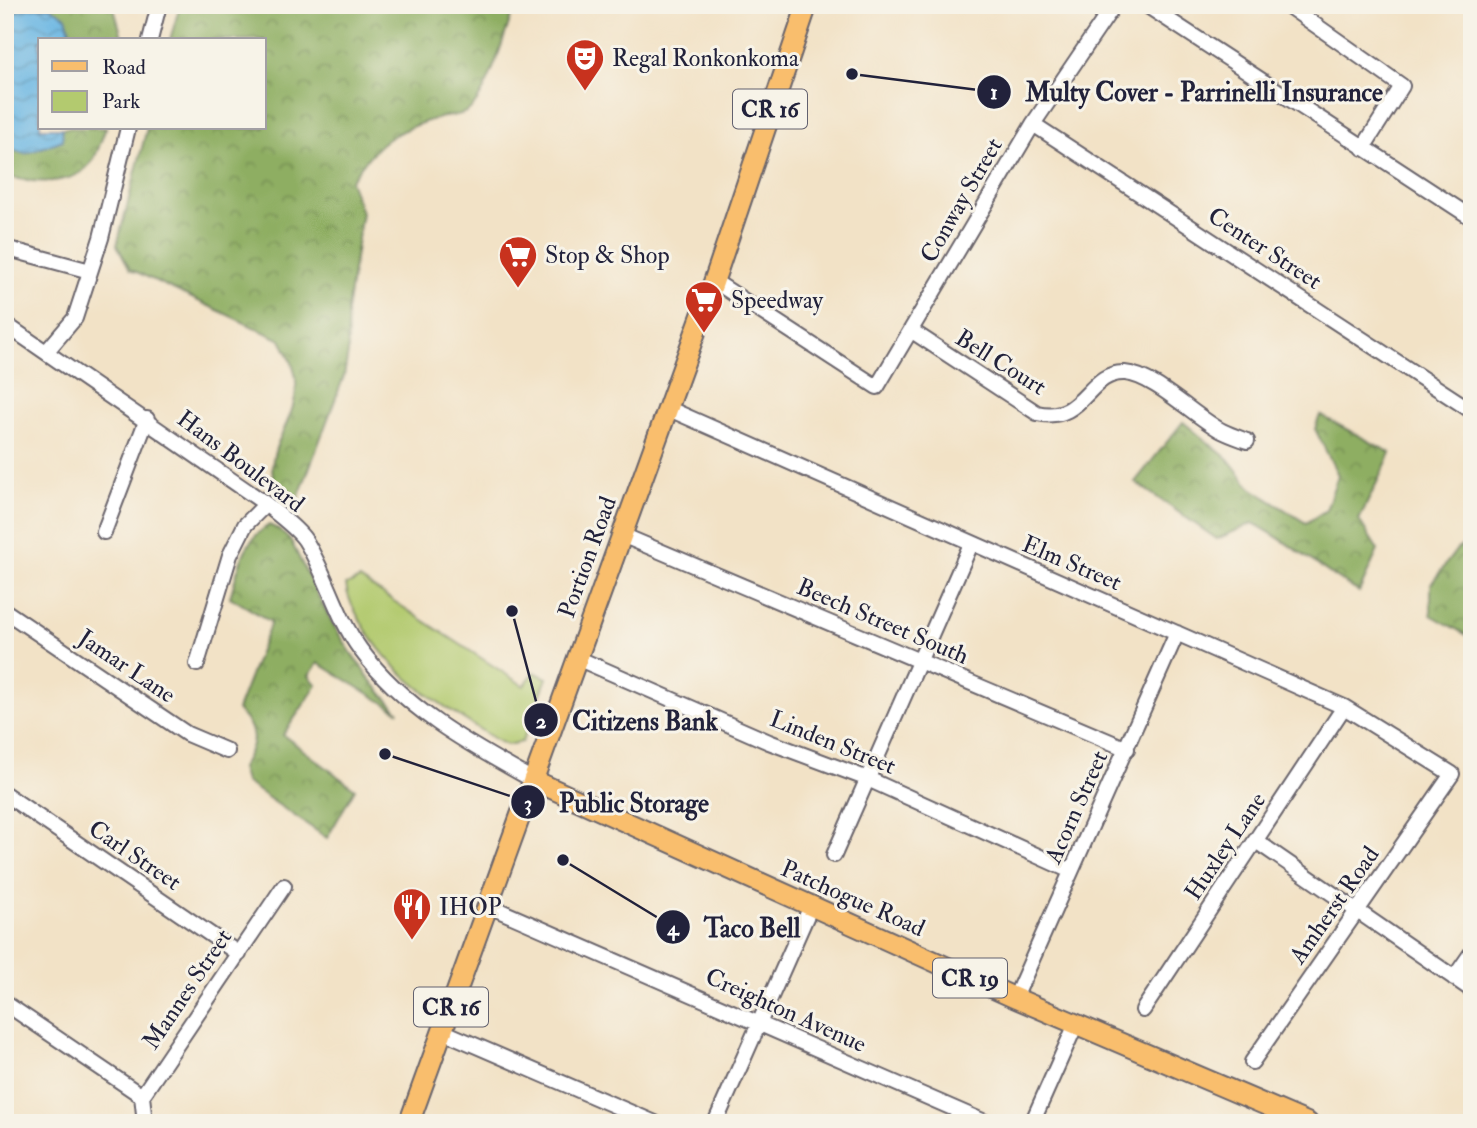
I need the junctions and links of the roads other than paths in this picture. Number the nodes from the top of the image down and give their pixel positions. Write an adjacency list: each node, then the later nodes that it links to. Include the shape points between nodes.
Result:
1 (159, 5): 6 (street)
2 (807, 5): 13 (main road, Portion Road / CR 16)
3 (1114, 5): 7 (street, Conway Street)
4 (1146, 5): 9 (street)
5 (1287, 5): 9 (street, via 1402,86)
6 (151, 38)
7 (1033, 124): 15 (street, Conway Street); 18 (street, Center Street)
8 (127, 130): 12 (street)
9 (1363, 148): 10 (street)
10 (1472, 218)
11 (5, 248): 12 (street)
12 (90, 271): 16 (street, via 75,318)
13 (714, 281): 15 (street, Conway Street, via 877,387); 17 (main road, Portion Road / CR 16)
14 (5, 324): 16 (street, Hans Boulevard)
15 (912, 331): 20 (street, Bell Court, via 1037,413 1070,411 1106,376 1126,373 1155,386 1222,431)
16 (47, 351): 19 (street, Hans Boulevard)
17 (667, 408): 23 (main road, Portion Road / CR 16); 24 (street, Elm Street)
18 (1472, 411)
19 (147, 419): 21 (street, Hans Boulevard); 22 (street)
20 (1247, 441)
21 (266, 504): 29 (street, via 245,525 230,555); 35 (street, Hans Boulevard, via 303,538 359,648 385,678 428,716)
22 (104, 532)
23 (622, 534): 27 (main road, Portion Road / CR 16); 28 (street, Beech Street South)
24 (971, 544): 26 (street, Elm Street); 28 (street)
25 (5, 611): 32 (street, Jamar Lane, via 187,734)
26 (1177, 633): 30 (street, Elm Street); 31 (street, Acorn Street)
27 (577, 657): 34 (street, Linden Street, via 769,742); 35 (main road, Portion Road / CR 16)
28 (919, 661): 31 (street, Beech Street South); 34 (street)
29 (197, 664)
30 (1344, 706): 33 (street, Elm Street); 37 (street, Huxley Lane)
31 (1127, 749): 39 (street, Acorn Street)
32 (228, 751)
33 (1452, 774): 43 (street, Amherst Road)
34 (868, 779): 38 (street); 39 (street, Linden Street)
35 (533, 780): 41 (main road, Portion Road / CR 16); 42 (main road, Patchogue Road / CR 19)
36 (5, 794): 45 (street, Carl Street)
37 (1256, 841): 43 (street); 50 (street, Huxley Lane)
38 (834, 855)
39 (1072, 871): 48 (street, Acorn Street)
40 (284, 886): 45 (street, Mannes Street)
41 (489, 906): 51 (street, Creighton Avenue); 53 (main road, Portion Road / CR 16)
42 (811, 906): 48 (main road, Patchogue Road / CR 19); 51 (street)
43 (1357, 913): 46 (street); 54 (street, Amherst Road)
44 (1472, 952): 46 (street)
45 (239, 954): 55 (street, Mannes Street)
46 (1454, 978): 47 (street)
47 (1472, 990)
48 (1015, 998): 52 (main road, Patchogue Road / CR 19)
49 (5, 1003): 55 (street)
50 (1143, 1010)
51 (759, 1023): 59 (street); 60 (street, Creighton Avenue)
52 (1076, 1024): 61 (street); 62 (main road, Patchogue Road / CR 19)
53 (442, 1031): 57 (main road, Portion Road / CR 16); 58 (street)
54 (1252, 1062)
55 (142, 1096): 56 (street)
56 (145, 1123)
57 (409, 1123)
58 (655, 1123)
59 (715, 1123)
60 (987, 1123)
61 (1032, 1123)
62 (1308, 1123)

